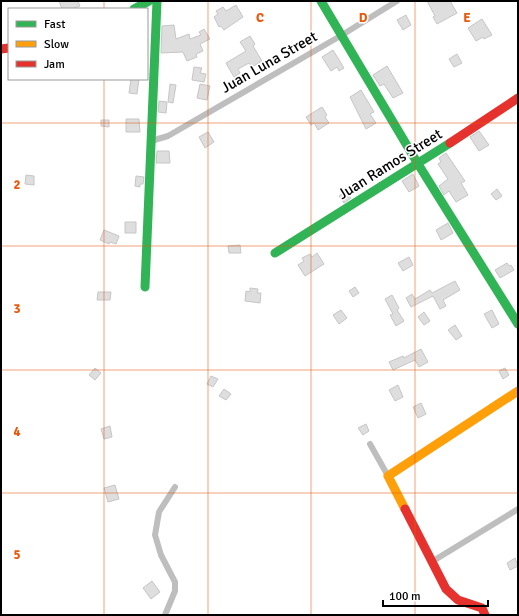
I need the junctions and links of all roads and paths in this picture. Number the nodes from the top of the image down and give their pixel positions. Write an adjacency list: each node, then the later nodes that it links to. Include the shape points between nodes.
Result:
1 (149, 1): 5 (main road)
2 (157, 1): 8 (main road)
3 (320, 1): 6 (main road)
4 (397, 1): 6 (street, Juan Luna Street)
5 (136, 8)
6 (342, 35): 8 (street, Juan Luna Street, via 168,136); 9 (main road)
7 (518, 98): 9 (main road, Juan Ramos Street)
8 (151, 142): 11 (main road)
9 (418, 164): 10 (main road, Juan Ramos Street); 12 (main road)
10 (275, 253)
11 (145, 287)
12 (518, 324)
13 (518, 391): 15 (main road)
14 (370, 444): 15 (street)
15 (388, 476): 18 (main road)
16 (176, 487): 19 (street, via 159,512 155,535 161,556 175,582 175,591)
17 (518, 509): 18 (street)
18 (433, 561): 20 (main road, via 451,596 458,602 482,608)
19 (165, 615)
20 (486, 615)

